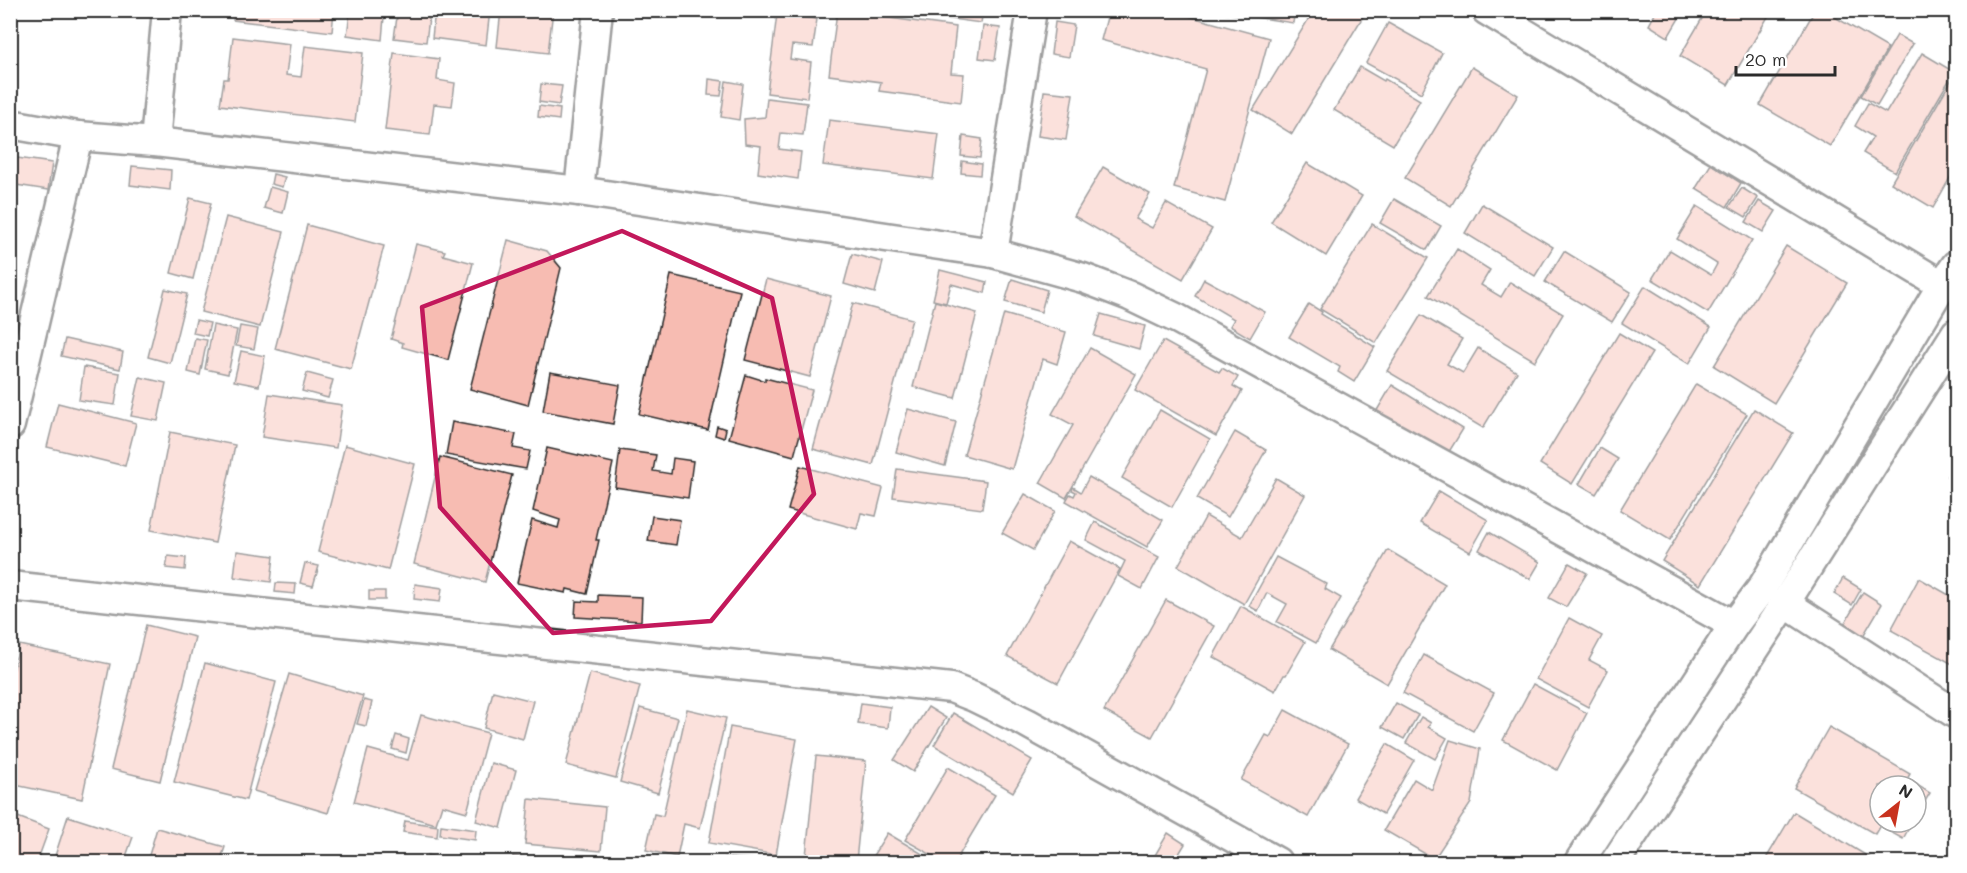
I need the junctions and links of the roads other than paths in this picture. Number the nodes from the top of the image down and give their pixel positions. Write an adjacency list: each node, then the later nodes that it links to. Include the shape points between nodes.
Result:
1 (167, 10): 7 (street)
2 (598, 10): 8 (street)
3 (1032, 10): 9 (street)
4 (1486, 10): 10 (street)
5 (10, 124): 6 (street)
6 (78, 136): 7 (street); 12 (street)
7 (154, 142): 8 (street)
8 (579, 191): 9 (street)
9 (993, 253): 15 (street, via 1083,278 1178,319)
10 (1949, 275): 15 (street, via 1762,588)
11 (1956, 333): 14 (street)
12 (10, 426)
13 (10, 586): 17 (street, via 951,688 1027,723)
14 (1785, 603): 16 (street); 19 (street)
15 (1734, 625): 18 (street)
16 (1956, 714)
17 (1277, 862)
18 (1579, 862)
19 (1615, 862)

